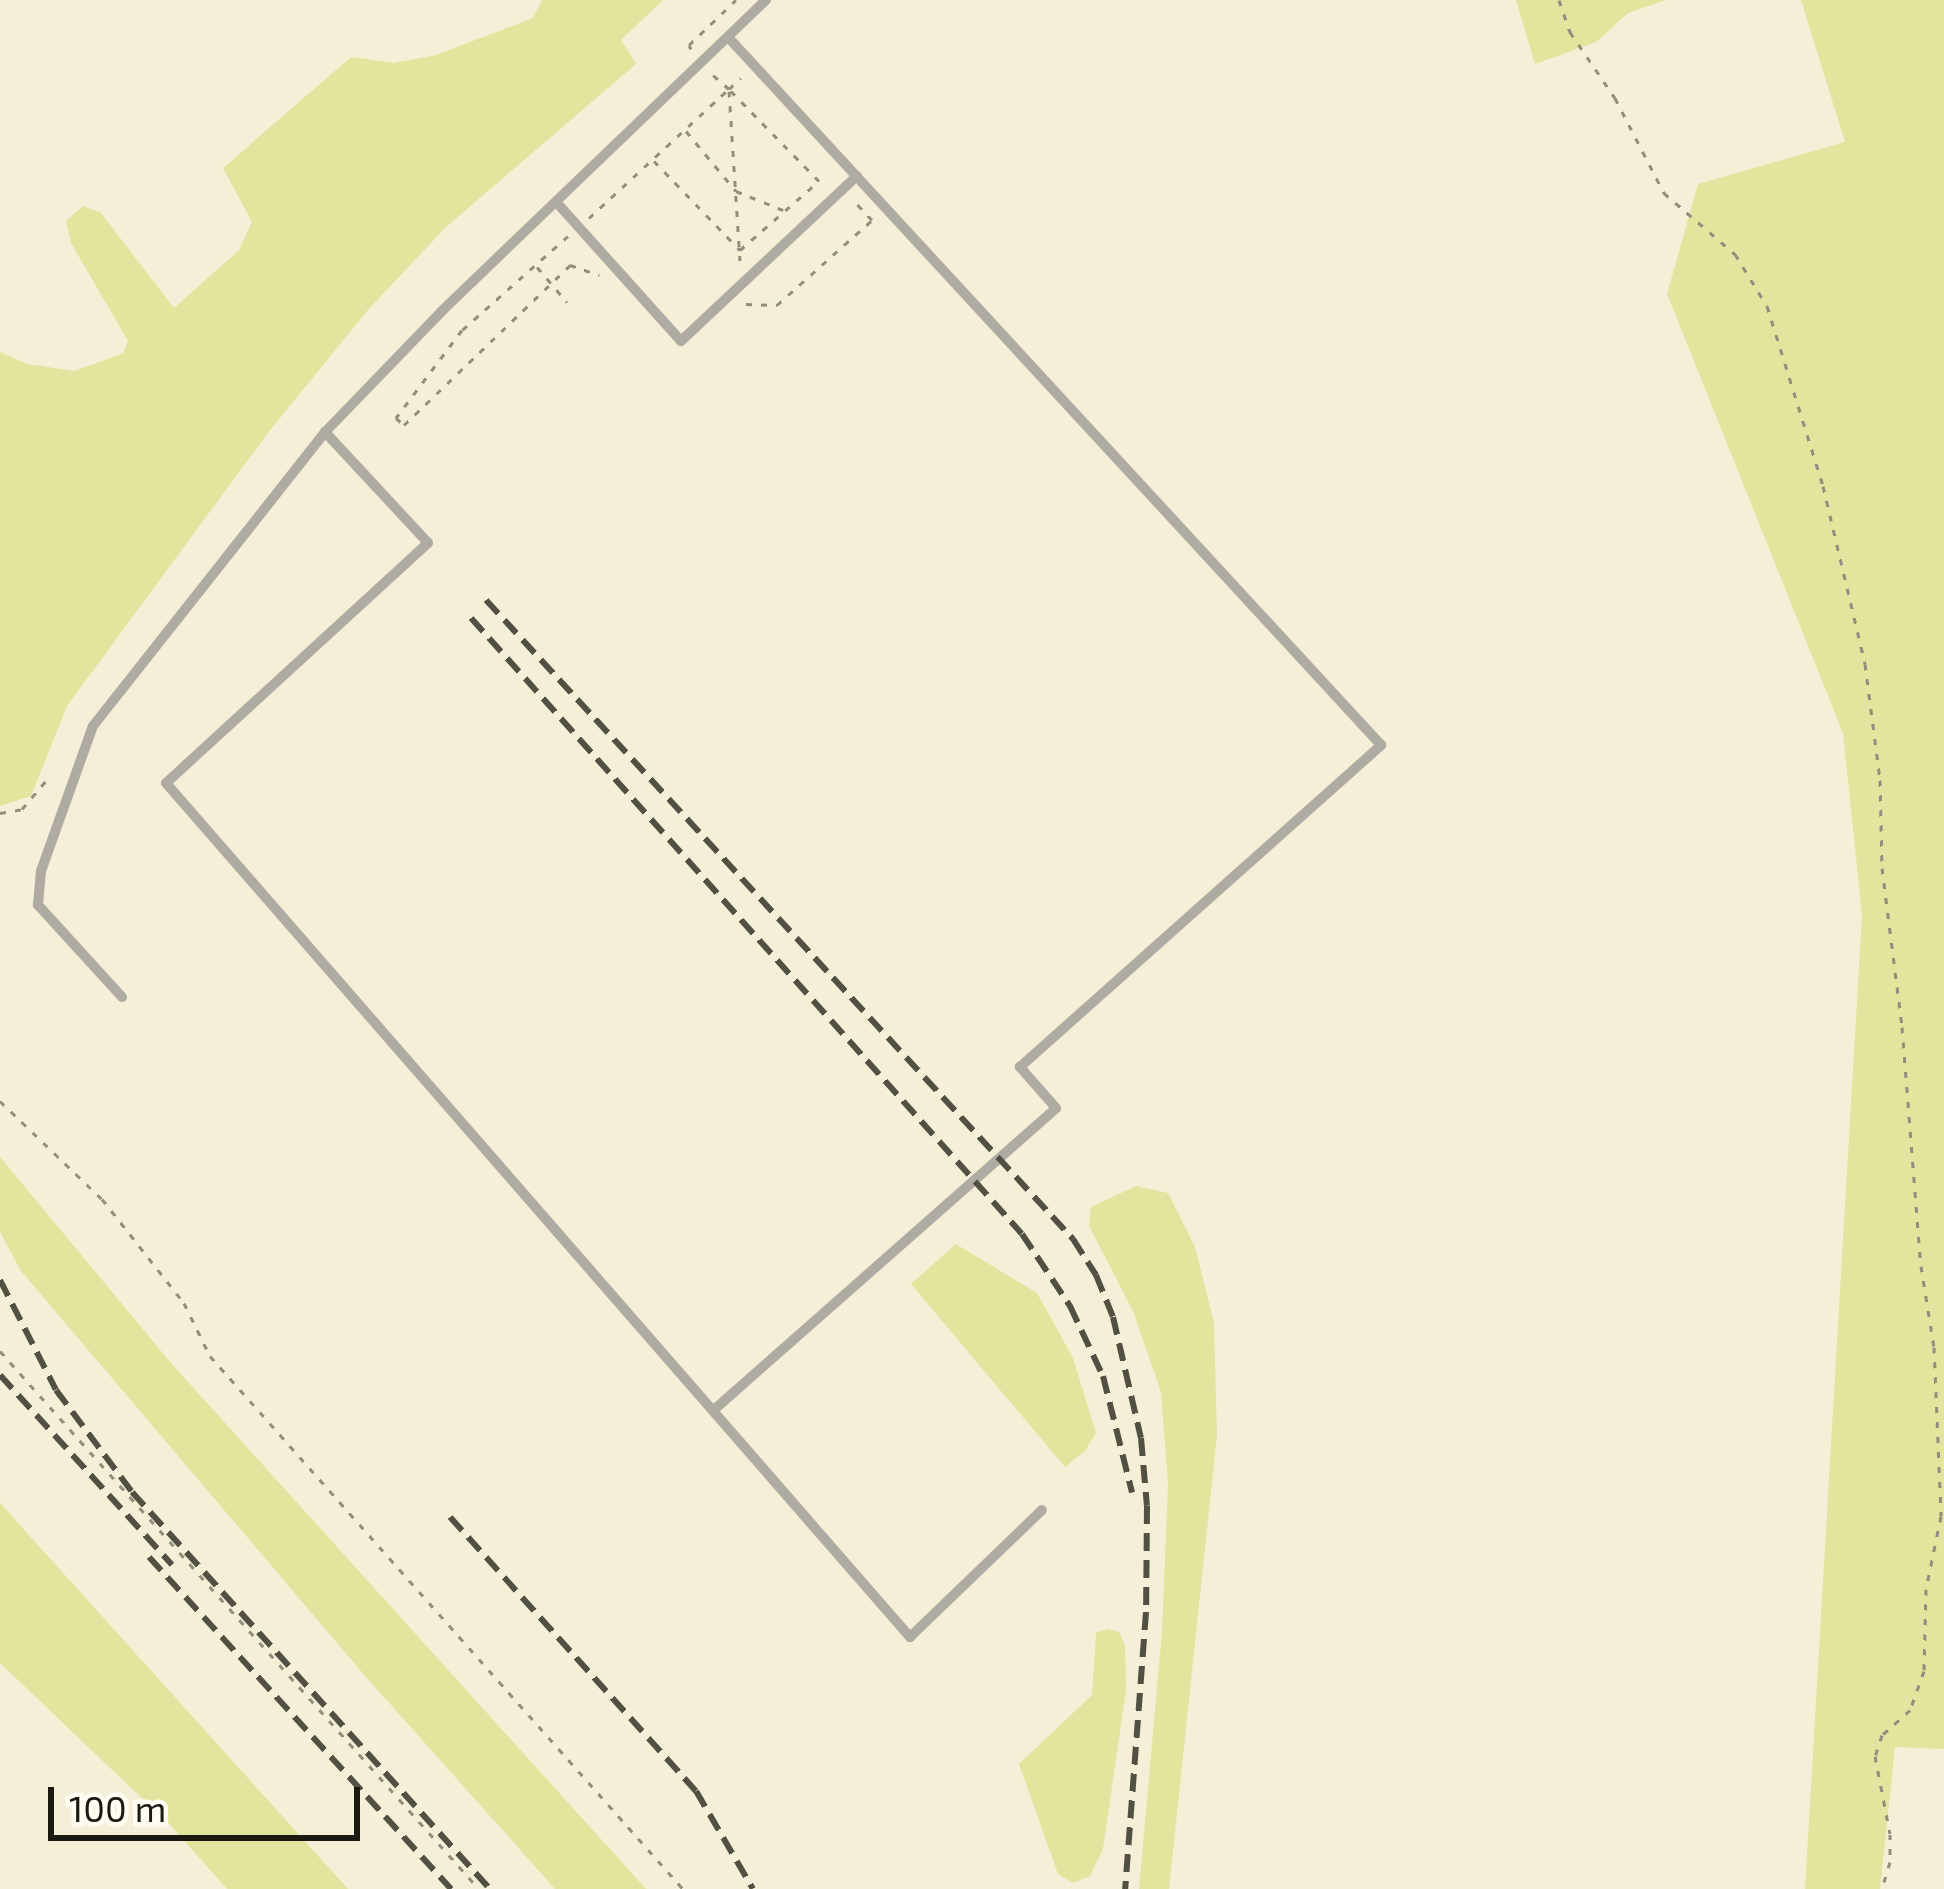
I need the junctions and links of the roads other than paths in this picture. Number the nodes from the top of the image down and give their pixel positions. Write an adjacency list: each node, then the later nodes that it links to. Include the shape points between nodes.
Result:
1 (766, 0): 2 (lane)
2 (728, 37): 3 (lane); 4 (lane)
3 (856, 176): 4 (lane, via 681,341); 7 (lane, via 1381,745 1020,1067 1055,1108)
4 (558, 204): 5 (lane)
5 (325, 432): 6 (lane, via 93,726 41,872 38,905); 7 (lane, via 428,544 166,783)
6 (122, 997)
7 (716, 1408): 8 (lane, via 910,1637)
8 (1042, 1510)

